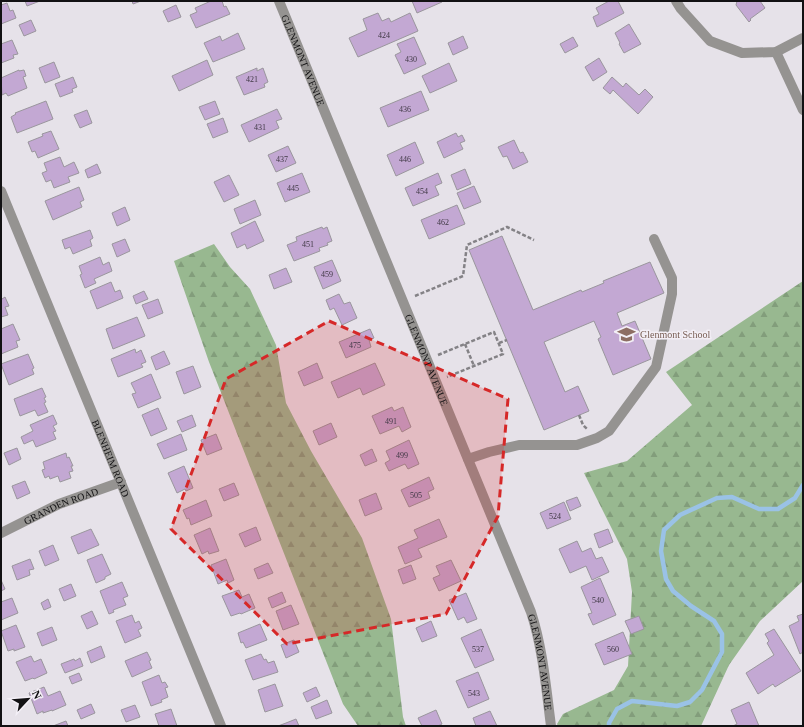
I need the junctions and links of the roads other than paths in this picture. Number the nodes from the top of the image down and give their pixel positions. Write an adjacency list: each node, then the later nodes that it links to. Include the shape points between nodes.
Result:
1 (279, 1): 8 (street, GLENMONT AVENUE)
2 (676, 1): 4 (street, via 710,41 742,53)
3 (803, 38): 4 (street)
4 (776, 52): 5 (street)
5 (803, 110)
6 (1, 191): 9 (street, BLENHEIM ROAD)
7 (654, 239): 8 (street, via 672,278 672,294 656,367 609,431 577,444 519,445)
8 (468, 459): 12 (street, GLENMONT AVENUE, via 531,612 538,635)
9 (121, 482): 10 (street, GRANDEN ROAD, via 59,504); 11 (street, BLENHEIM ROAD)
10 (1, 533)
11 (222, 726)
12 (551, 726)

